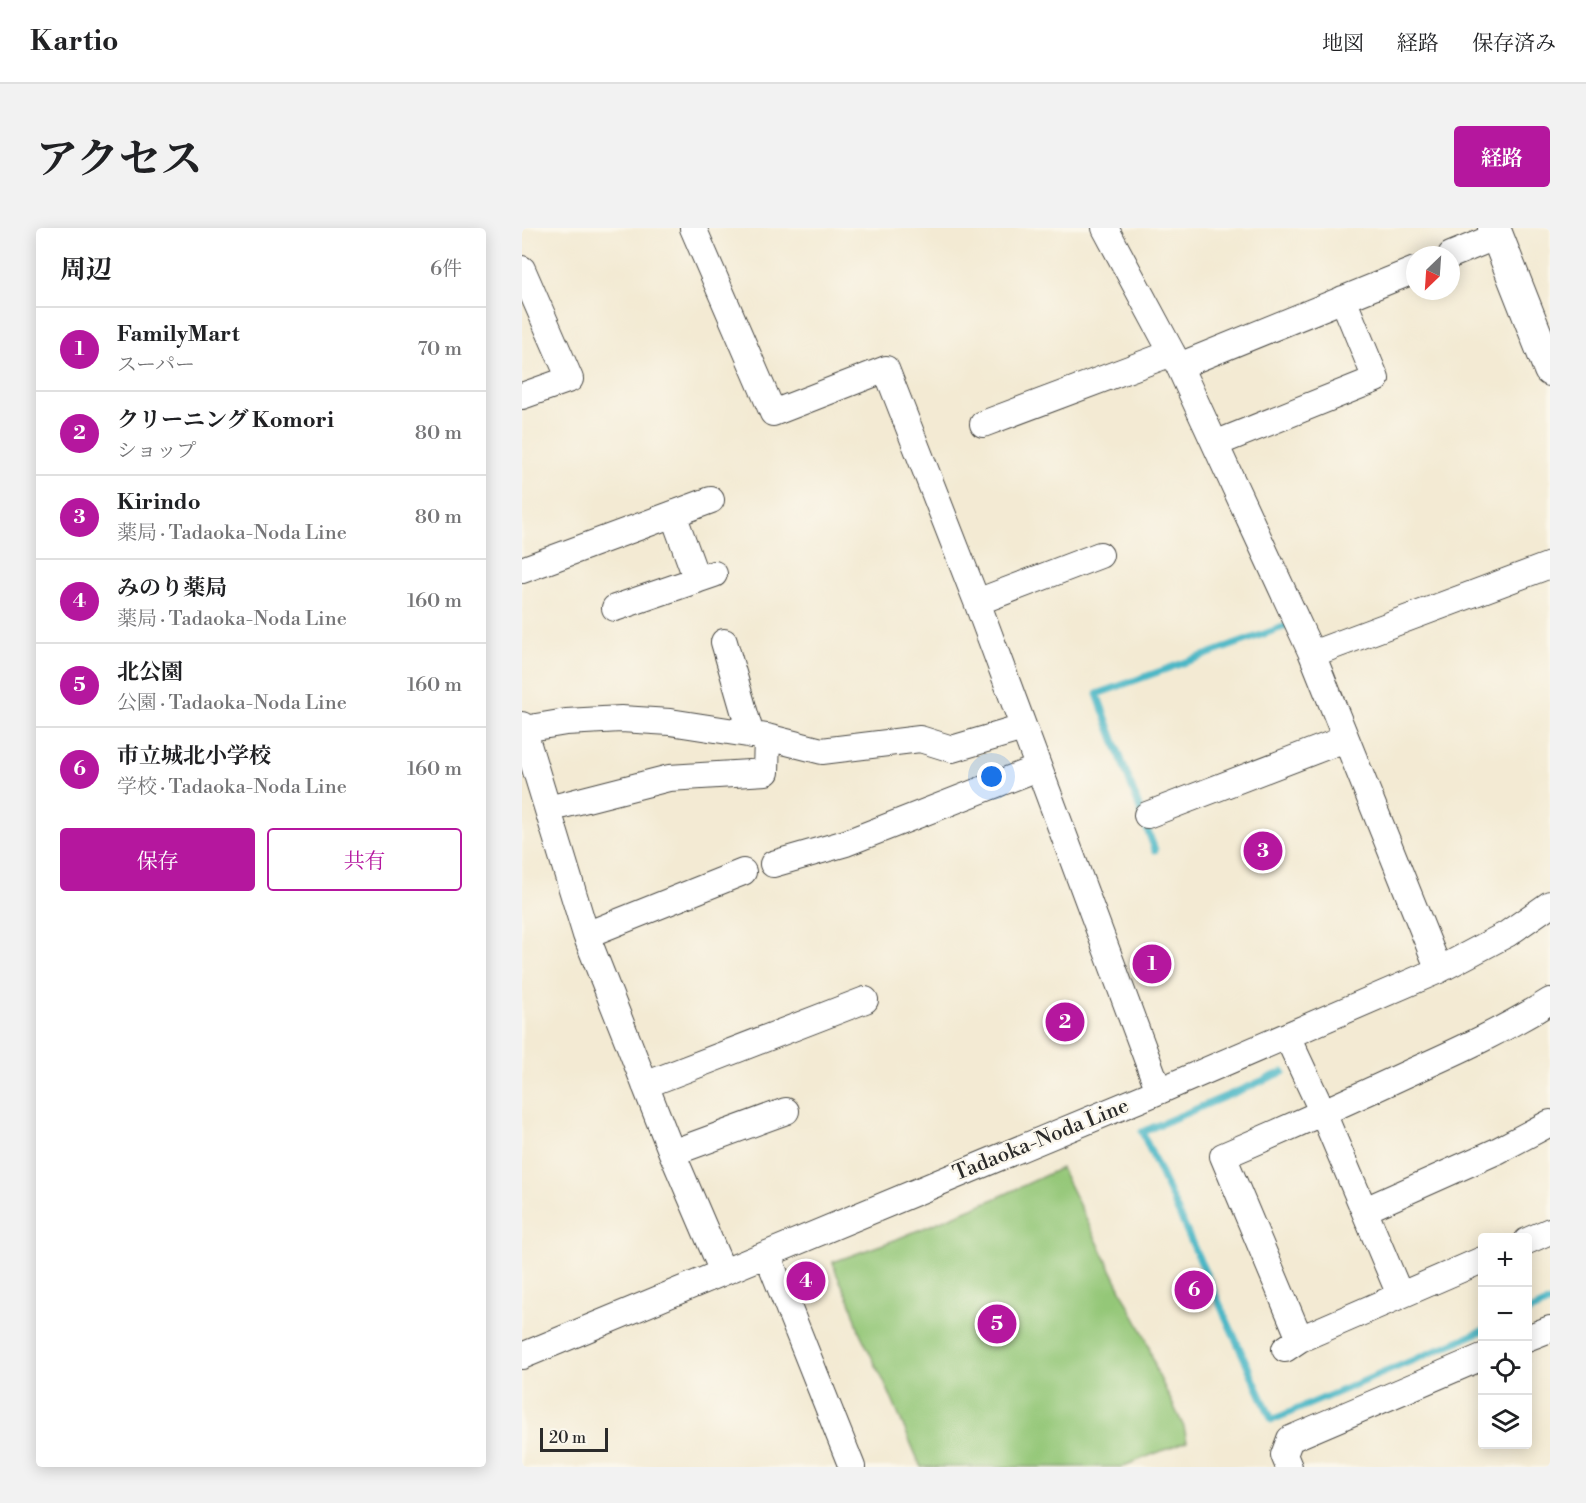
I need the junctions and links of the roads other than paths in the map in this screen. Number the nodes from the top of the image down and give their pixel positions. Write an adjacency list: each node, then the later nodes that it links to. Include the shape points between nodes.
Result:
1 (693, 228): 18 (street, via 773,413 886,369)
2 (1104, 228): 8 (street)
3 (1496, 232): 4 (street); 9 (main road)
4 (1460, 250)
5 (522, 269): 10 (street, via 570,379)
6 (1406, 274): 7 (street)
7 (1343, 299): 8 (street); 12 (street, via 1376,379)
8 (1175, 360): 11 (street); 12 (street)
9 (1550, 370)
10 (522, 396)
11 (983, 424)
12 (1215, 444): 21 (street)
13 (711, 500): 14 (street)
14 (673, 514): 17 (street); 19 (street, via 706,577)
15 (1100, 555): 18 (street)
16 (1550, 566): 21 (street)
17 (522, 570)
18 (976, 602): 23 (street)
19 (615, 608)
20 (724, 642): 24 (street)
21 (1312, 654): 25 (street)
22 (523, 727): 24 (street, via 621,719 670,722); 27 (street)
23 (1023, 728): 24 (street, via 952,749 920,739 822,751); 26 (street)
24 (759, 736): 27 (street, via 766,772 669,778)
25 (1345, 739): 28 (street); 33 (street)
26 (1038, 768): 29 (street, via 846,843); 38 (street)
27 (548, 809): 32 (street)
28 (1147, 815)
29 (773, 864)
30 (743, 872): 32 (street)
31 (1550, 904): 33 (street, Tadaoka-Noda Line, via 1507,934)
32 (586, 935): 37 (street)
33 (1439, 970): 36 (street, Tadaoka-Noda Line)
34 (865, 1000): 37 (street)
35 (1550, 1001): 40 (street, via 1526,1017)
36 (1287, 1036): 38 (street, Tadaoka-Noda Line); 40 (street)
37 (645, 1085): 42 (street)
38 (1159, 1091): 46 (street, Tadaoka-Noda Line)
39 (786, 1111): 42 (street)
40 (1323, 1113): 43 (street); 49 (street, via 1223,1156 1293,1344)
41 (1550, 1123): 43 (street)
42 (672, 1153): 48 (street)
43 (1365, 1210): 49 (street)
44 (1550, 1232): 45 (street)
45 (1532, 1239)
46 (767, 1254): 48 (street, Tadaoka-Noda Line); 54 (street)
47 (1478, 1262): 49 (street)
48 (723, 1272): 52 (street, Tadaoka-Noda Line)
49 (1400, 1294)
50 (1550, 1329): 51 (street)
51 (1532, 1336)
52 (522, 1356)
53 (1478, 1359): 55 (street, via 1290,1439 1284,1455)
54 (852, 1467)
55 (1289, 1467)

